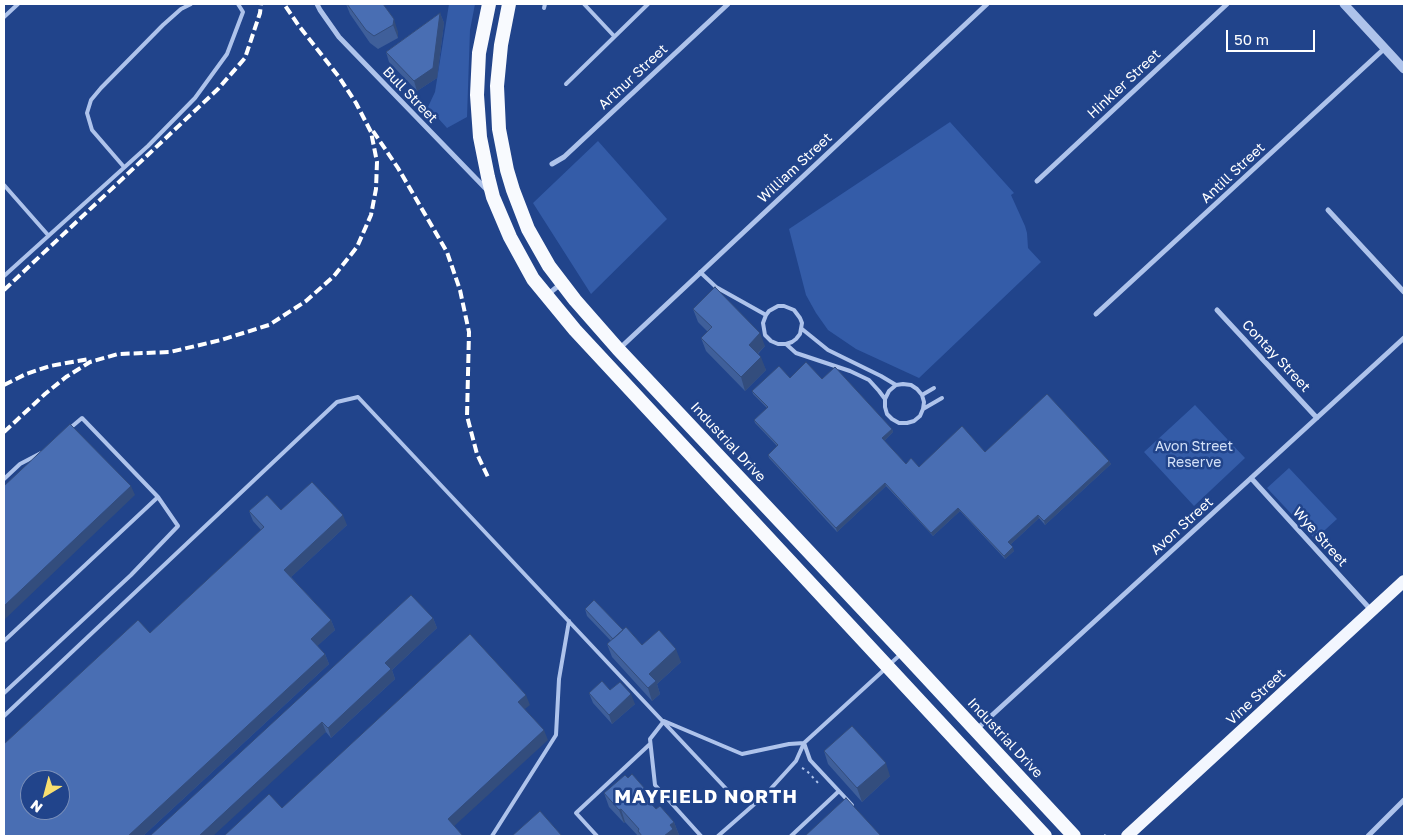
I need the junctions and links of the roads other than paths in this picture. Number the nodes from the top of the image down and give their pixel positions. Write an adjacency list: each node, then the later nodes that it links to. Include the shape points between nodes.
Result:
1 (18, 4): 13 (lane)
2 (191, 4): 19 (lane, via 181,8 163,25 92,100 87,114 92,130)
3 (238, 4): 19 (lane, via 243,12 227,54 195,98)
4 (317, 4): 22 (street, Bull Street, via 339,37)
5 (489, 4): 22 (highway, via 479,54 477,95 480,137)
6 (509, 4): 27 (highway, Industrial Drive, via 497,86 499,129 507,170 528,229)
7 (584, 4): 14 (lane)
8 (648, 4): 14 (lane)
9 (728, 4): 18 (street, Arthur Street, via 564,157)
10 (987, 4): 25 (street, William Street)
11 (1227, 4): 20 (street, Hinkler Street)
12 (1344, 4): 15 (street)
13 (4, 17)
14 (614, 36): 17 (lane)
15 (1385, 48): 16 (street); 31 (street, Antill Street)
16 (1404, 69)
17 (566, 84)
18 (552, 164)
19 (124, 167): 24 (lane)
20 (1037, 181)
21 (4, 185): 24 (lane)
22 (493, 197): 29 (highway, via 510,237 533,279)
23 (1328, 210): 28 (street)
24 (48, 235): 26 (lane)
25 (700, 272): 32 (lane, via 716,287); 36 (street, William Street)
26 (4, 276)
27 (562, 283): 29 (street); 36 (highway, Industrial Drive)
28 (1404, 292)
29 (547, 296): 54 (highway, via 582,338)
30 (1218, 310): 43 (street, Contay Street)
31 (1096, 314)
32 (766, 315): 33 (lane, via 773,308 789,307 800,318); 35 (lane, via 765,335 774,343)
33 (802, 328): 35 (lane, via 796,339); 37 (lane, via 828,350)
34 (1404, 338): 43 (street, Avon Street)
35 (786, 344): 41 (lane, via 796,352 869,380)
36 (618, 349): 53 (highway, Industrial Drive)
37 (896, 386): 39 (lane, via 911,385); 41 (lane)
38 (934, 388): 39 (lane)
39 (922, 395): 42 (lane)
40 (942, 398): 42 (lane)
41 (885, 399): 42 (lane, via 887,414 899,423 914,421)
42 (923, 410)
43 (1317, 418): 46 (street, Avon Street)
44 (62, 435): 48 (lane, via 82,418)
45 (42, 452): 47 (lane, via 20,464)
46 (1251, 478): 50 (street, Wye Street); 58 (street, Avon Street)
47 (4, 479)
48 (158, 497): 52 (lane); 55 (lane, via 178,526 131,575)
49 (1404, 581): 50 (main road, Vine Street)
50 (1372, 611): 73 (main road, Vine Street)
51 (569, 621): 56 (lane, via 358,397 337,402); 57 (lane); 66 (lane, via 559,679 556,736)
52 (4, 641)
53 (903, 652): 54 (lane); 58 (highway, Industrial Drive)
54 (888, 667): 59 (lane); 71 (highway)
55 (4, 692)
56 (4, 716)
57 (664, 721): 59 (lane, via 742,754); 60 (lane); 62 (lane, via 732,795)
58 (975, 731): 72 (highway, Industrial Drive)
59 (804, 743): 61 (lane, via 810,760); 62 (lane, via 796,761)
60 (650, 744): 67 (lane, via 576,813); 68 (lane, via 655,785)
61 (839, 791): 64 (lane); 70 (lane)
62 (766, 794): 69 (lane)
63 (1404, 800): 65 (street)
64 (857, 810)
65 (1375, 830): 74 (street); 75 (street)
66 (492, 836)
67 (596, 836)
68 (700, 836)
69 (718, 836)
70 (791, 836)
71 (1045, 836)
72 (1074, 836)
73 (1127, 836)
74 (1368, 836)
75 (1380, 836)

